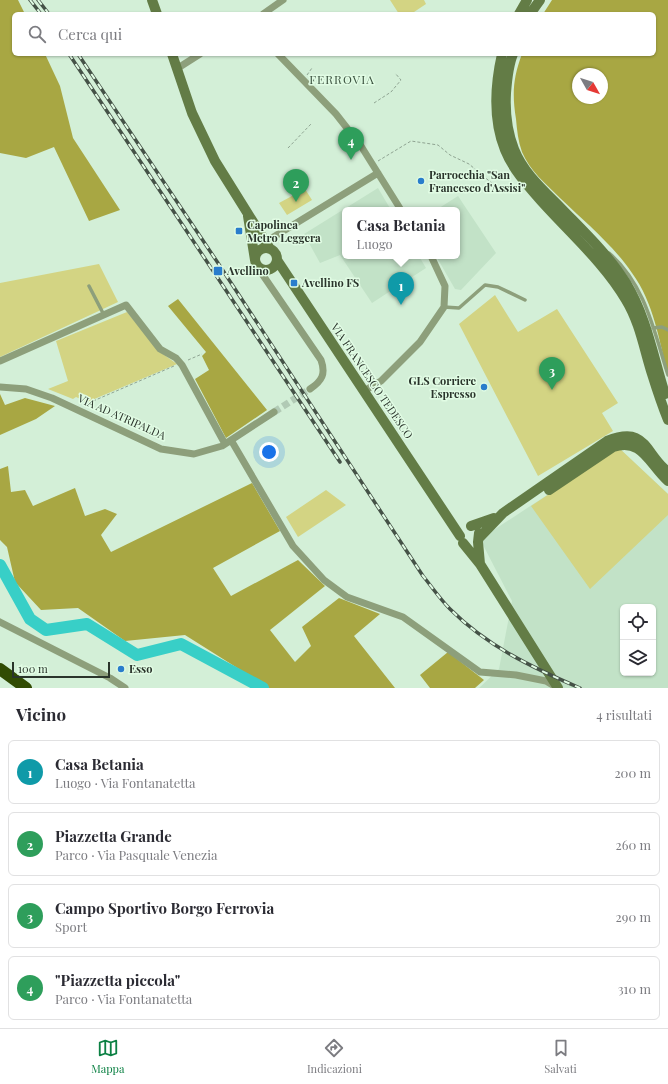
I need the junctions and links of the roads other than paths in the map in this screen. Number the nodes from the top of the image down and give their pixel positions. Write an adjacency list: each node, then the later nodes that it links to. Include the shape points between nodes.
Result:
1 (152, 0): 5 (street)
2 (283, 0): 6 (street)
3 (527, 0): 7 (street)
4 (540, 0): 8 (street)
5 (156, 12)
6 (266, 12)
7 (519, 12)
8 (531, 12)
9 (173, 56): 14 (street)
10 (197, 56): 14 (street)
11 (280, 56): 15 (street, via 336,114)
12 (502, 56): 37 (street, via 496,106 504,149 529,188 599,264 626,300 637,323)
13 (513, 56): 18 (street, via 505,105 514,149 535,182)
14 (178, 68): 17 (street, via 192,113 211,154)
15 (378, 174): 16 (street); 19 (street, via 294,224)
16 (399, 207)
17 (247, 213): 19 (street); 21 (street)
18 (585, 232): 28 (lane, via 616,259 633,280 644,300); 35 (street, via 625,282 636,302 649,332)
19 (268, 245): 21 (street, via 259,250); 22 (street, via 275,253)
20 (432, 259): 26 (street, via 445,286)
21 (257, 264): 22 (street); 23 (street)
22 (273, 266): 23 (street, via 267,276); 34 (street, VIA FRANCESCO TEDESCO, via 285,273)
23 (269, 283): 33 (street, via 321,360 324,374)
24 (89, 286): 27 (lane)
25 (525, 300): 26 (lane, via 498,287 485,285 459,308)
26 (444, 306): 34 (street, via 420,342 381,380)
27 (104, 315): 30 (street); 38 (street, via 126,305 155,344 181,364)
28 (654, 328): 29 (lane, via 662,327); 31 (lane)
29 (668, 330)
30 (0, 361)
31 (668, 375)
32 (0, 387): 38 (street, VIA AD ATRIPALDA, via 26,389 76,409 161,449 194,454)
33 (310, 389)
34 (364, 391): 44 (street, VIA FRANCESCO TEDESCO, via 447,514)
35 (668, 401)
36 (274, 412): 38 (street, VIA AD ATRIPALDA)
37 (668, 420)
38 (228, 442): 50 (street, via 293,546 324,580 347,597 403,617 480,672 546,681)
39 (657, 459): 40 (street); 41 (street); 43 (street, via 642,441 629,436 607,441)
40 (668, 465)
41 (668, 472)
42 (668, 481): 43 (street, via 637,447 622,444 613,447 518,511)
43 (503, 513): 44 (street); 45 (street)
44 (465, 533): 45 (street, via 472,545); 45 (street, VIA FRANCESCO TEDESCO, via 478,530); 46 (street, VIA FRANCESCO TEDESCO)
45 (478, 540): 46 (street, VIA FRANCESCO TEDESCO)
46 (480, 564): 50 (street, VIA FRANCESCO TEDESCO)
47 (0, 622): 53 (street)
48 (0, 669): 52 (highway)
49 (0, 678): 51 (highway)
50 (556, 685)
51 (13, 688)
52 (26, 688)
53 (125, 688)

